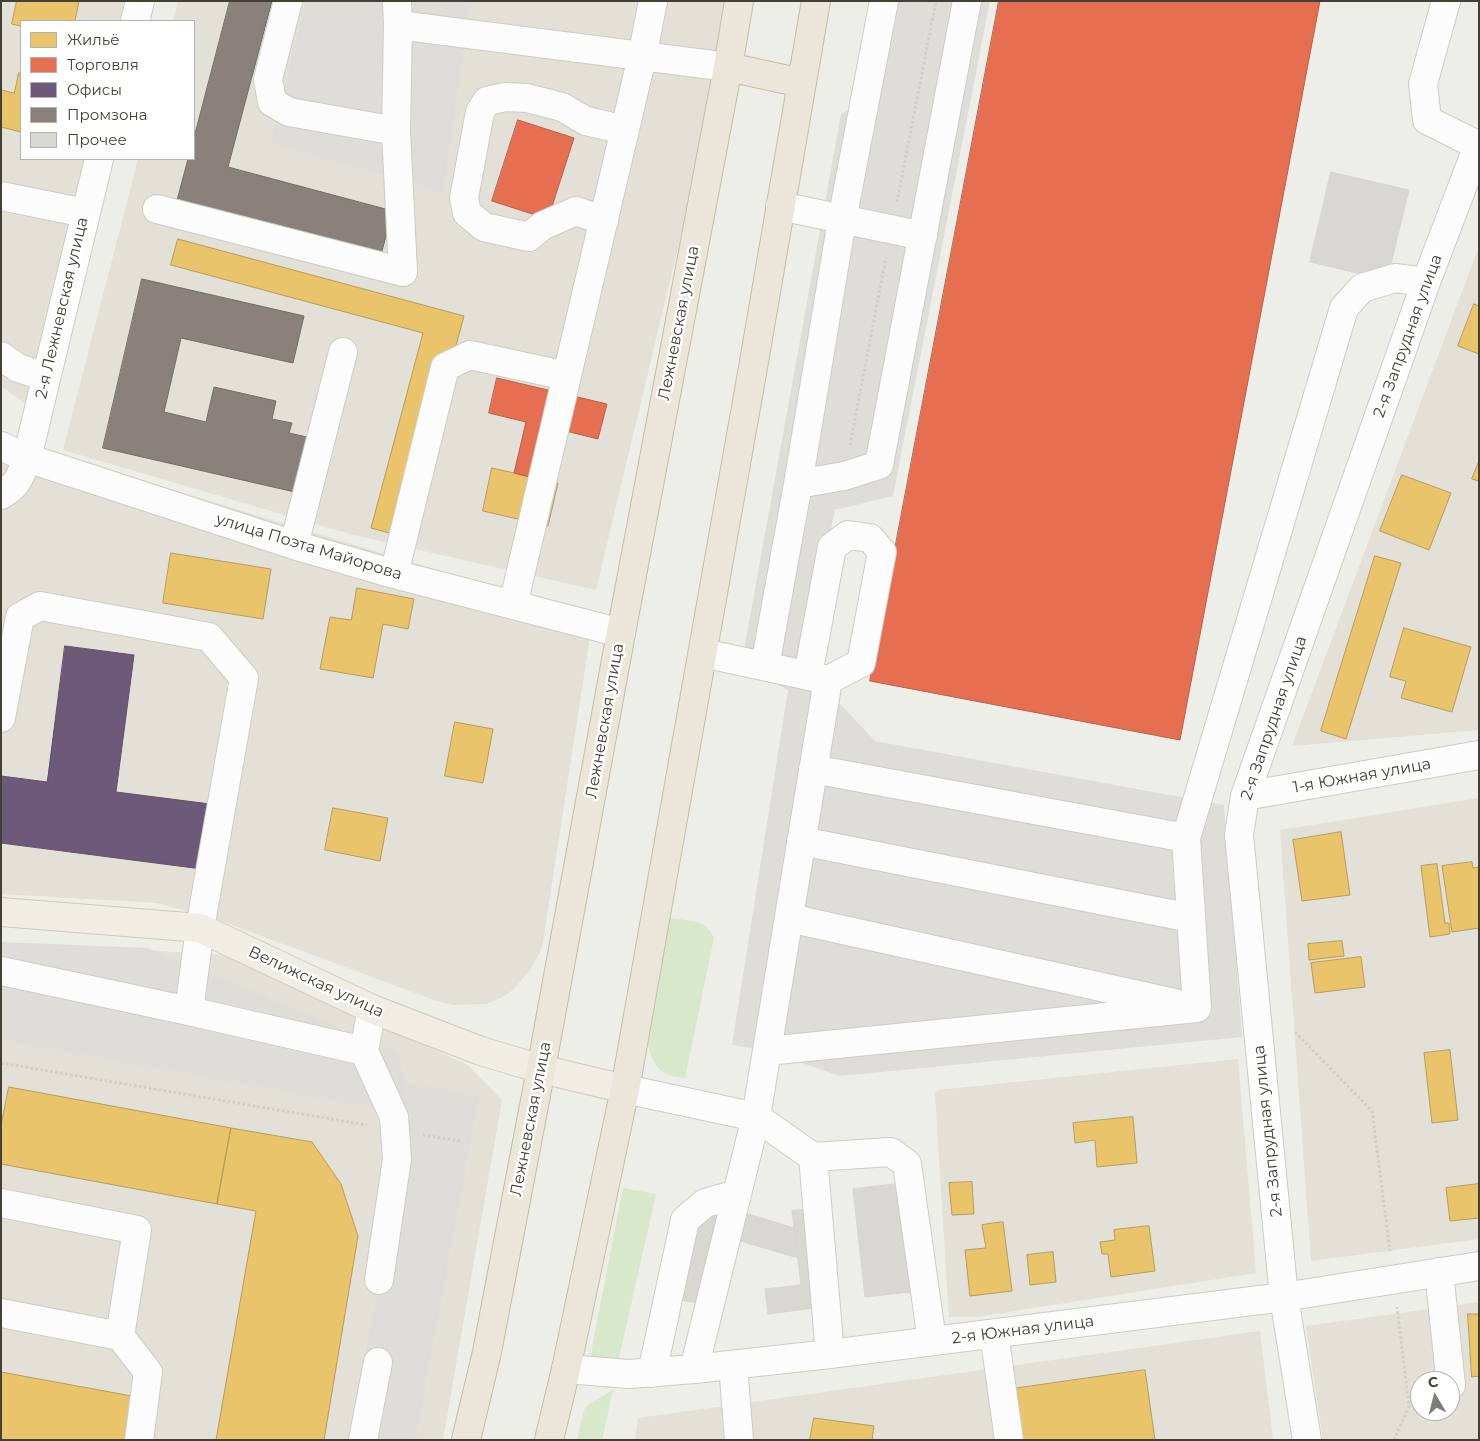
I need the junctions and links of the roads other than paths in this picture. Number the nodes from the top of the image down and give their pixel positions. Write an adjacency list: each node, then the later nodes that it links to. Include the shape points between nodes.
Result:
1 (140, 1): 10 (street)
2 (288, 1): 15 (street, via 268,79 272,102 289,112)
3 (653, 1): 11 (street)
4 (739, 1): 12 (highway, Лежневская улица)
5 (816, 1): 13 (highway)
6 (884, 1): 22 (street)
7 (967, 1): 24 (street)
8 (1446, 1): 16 (street, via 1423,84 1427,120)
9 (398, 13): 11 (street); 15 (street)
10 (135, 20)
11 (642, 57): 12 (street); 14 (street)
12 (728, 67): 13 (highway); 37 (highway, Лежневская улица)
13 (802, 83): 19 (highway)
14 (625, 130): 23 (street); 23 (street, via 586,121 562,107 527,98 505,97 487,101 480,112 464,198 467,213 484,228 528,237 542,226 576,211)
15 (396, 131): 20 (street, via 403,272)
16 (1478, 145): 25 (street, 2-я Запрудная улица)
17 (99, 160): 21 (street, 2-я Лежневская улица)
18 (1, 196): 21 (street)
19 (780, 206): 22 (street); 38 (highway)
20 (157, 209)
21 (85, 213): 29 (street, 2-я Лежневская улица)
22 (842, 220): 24 (street); 32 (street)
23 (604, 221): 28 (street)
24 (923, 236): 32 (street, via 880,465 844,476)
25 (1426, 282): 43 (street, 2-я Запрудная улица); 44 (street, via 1395,278 1362,288 1344,308)
26 (343, 352): 34 (street)
27 (1, 356): 29 (street, via 18,368)
28 (567, 376): 35 (street, via 470,354 445,367); 36 (street)
29 (46, 377): 31 (street, 2-я Лежневская улица)
30 (1, 446): 31 (street, улица Поэта Майорова)
31 (26, 458): 33 (street, 2-я Лежневская улица, via 20,480); 34 (street, улица Поэта Майорова)
32 (798, 484): 39 (street)
33 (1, 494)
34 (294, 545): 35 (street, улица Поэта Майорова)
35 (394, 574): 36 (street, улица Поэта Майорова)
36 (514, 605): 37 (street, улица Поэта Майорова)
37 (621, 633): 56 (highway, Лежневская улица)
38 (703, 653): 39 (street); 57 (highway)
39 (766, 666): 42 (street, via 818,678)
40 (1, 718): 49 (street, via 20,617 40,606 209,637 244,678)
41 (1479, 755): 43 (street, 1-я Южная улица)
42 (813, 769): 44 (street); 45 (street)
43 (1245, 796): 65 (street, 2-я Запрудная улица, via 1239,835)
44 (1186, 838): 48 (street)
45 (801, 841): 47 (street); 48 (street)
46 (1, 912): 49 (main road, Велижская улица)
47 (789, 918): 51 (street); 55 (street)
48 (1191, 918): 51 (street)
49 (200, 928): 52 (main road, Велижская улица); 53 (street)
50 (1, 971): 53 (street)
51 (1197, 1008): 55 (street)
52 (372, 1009): 54 (street); 56 (main road, Велижская улица, via 481,1051)
53 (189, 1011): 54 (street)
54 (364, 1051): 64 (street, via 394,1117 397,1159)
55 (767, 1052): 58 (street)
56 (542, 1069): 57 (main road, Велижская улица); 79 (highway, Лежневская улица, via 487,1352)
57 (625, 1089): 58 (street); 73 (highway)
58 (756, 1117): 59 (street); 60 (street)
59 (813, 1157): 69 (street, via 891,1152 907,1164); 70 (street)
60 (737, 1194): 74 (street); 76 (street, via 705,1203 685,1220)
61 (1, 1203): 68 (street, via 137,1230)
62 (1479, 1266): 63 (street, 2-я Южная улица)
63 (1439, 1272): 65 (street, 2-я Южная улица); 75 (street)
64 (379, 1280)
65 (1284, 1297): 67 (street, 2-я Южная улица); 83 (street, 2-я Запрудная улица)
66 (1, 1313): 68 (street)
67 (994, 1334): 69 (street, 2-я Южная улица); 82 (street)
68 (120, 1336): 77 (street, via 148,1372)
69 (932, 1341): 70 (street, 2-я Южная улица)
70 (830, 1354): 72 (street, 2-я Южная улица)
71 (378, 1362): 78 (street)
72 (733, 1365): 74 (street, 2-я Южная улица); 81 (street)
73 (566, 1369): 76 (street, 2-я Южная улица, via 630,1374); 80 (highway)
74 (694, 1369): 76 (street, 2-я Южная улица)
75 (1450, 1371)
76 (652, 1372)
77 (139, 1440)
78 (363, 1440)
79 (466, 1440)
80 (549, 1440)
81 (740, 1440)
82 (1009, 1440)
83 (1307, 1440)

